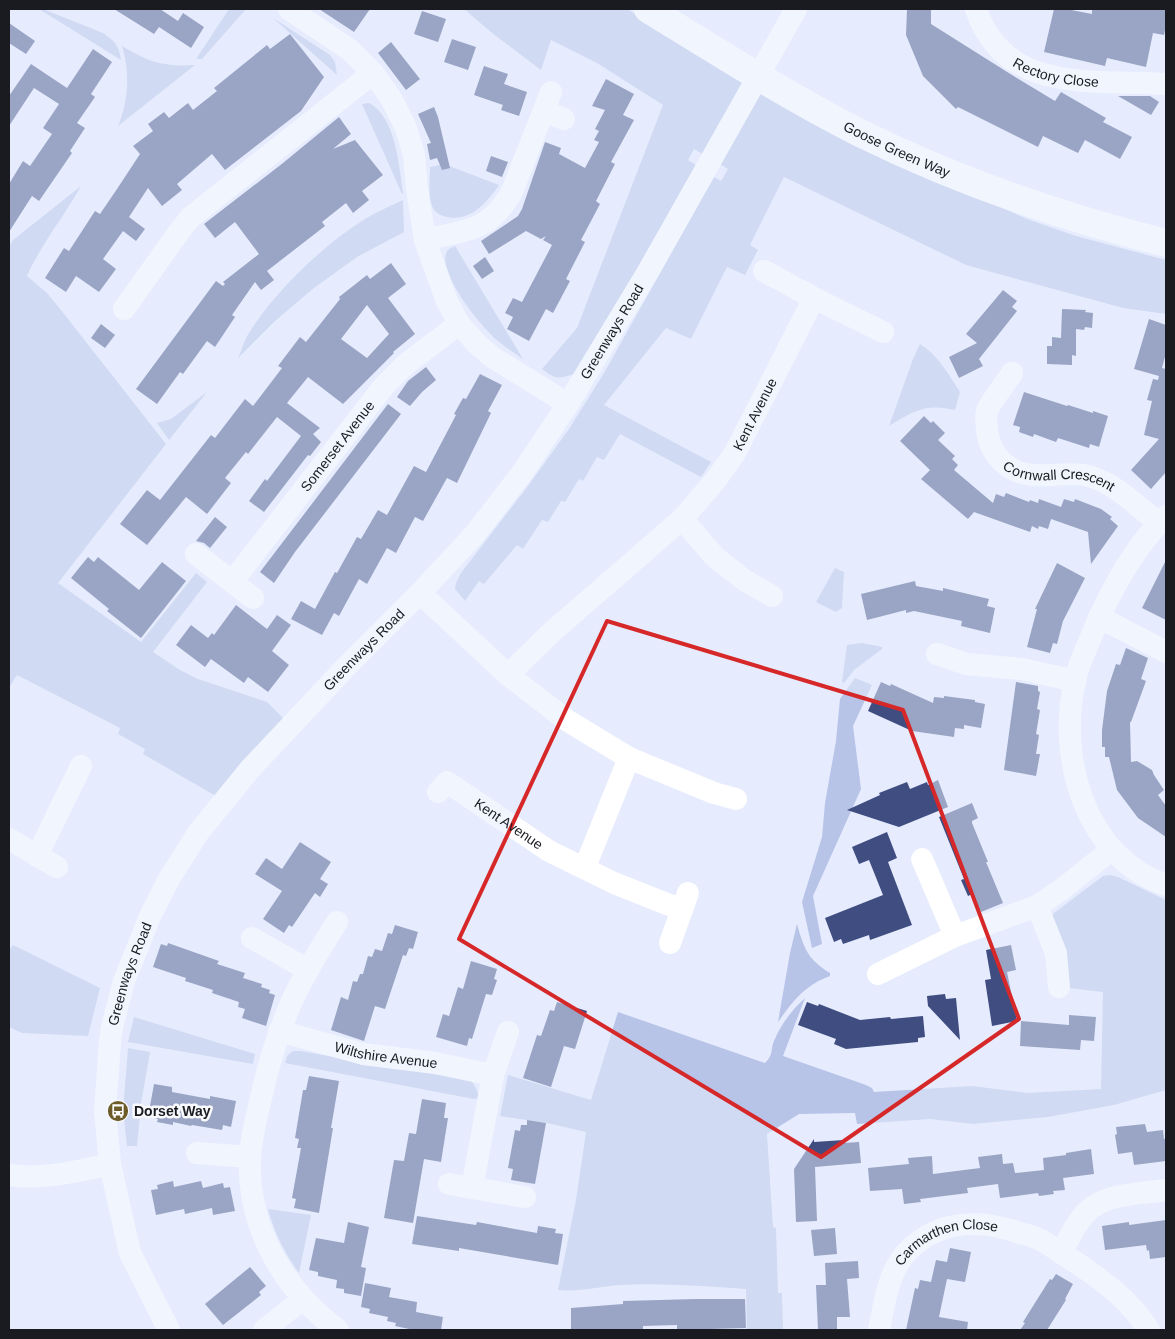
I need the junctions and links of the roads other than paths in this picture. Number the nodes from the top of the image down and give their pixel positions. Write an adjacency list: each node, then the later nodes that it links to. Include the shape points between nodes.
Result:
1 (289, 9): 5 (street, via 350,50)
2 (648, 9): 9 (main road, Goose Green Way, via 754,74 869,137 1038,207)
3 (796, 9): 16 (street, Greenways Road, via 649,270)
4 (976, 9): 6 (street, Rectory Close, via 997,46 1028,70 1043,76)
5 (373, 73): 8 (street, via 406,128 414,155); 12 (street, via 208,191)
6 (1166, 84)
7 (553, 107): 8 (street, via 501,209 478,227)
8 (425, 240): 13 (street, via 446,300)
9 (1166, 243)
10 (764, 271): 11 (street)
11 (814, 298): 14 (street); 17 (street, Kent Avenue, via 735,453)
12 (124, 309)
13 (459, 324): 16 (street, via 492,357); 20 (street, Somerset Avenue, via 406,364 384,386)
14 (883, 332)
15 (1012, 373): 18 (street, Cornwall Crescent, via 979,410 994,453 1002,462 1033,475 1073,474 1100,480)
16 (568, 404): 21 (street, Greenways Road, via 522,473 475,534)
17 (682, 519): 22 (street, via 715,557 744,580); 27 (street, Kent Avenue, via 553,631)
18 (1162, 519): 24 (street, Cornwall Crescent, via 1136,553)
19 (196, 554): 20 (street)
20 (232, 582): 23 (street)
21 (420, 593): 27 (street); 53 (street, Greenways Road, via 250,769 198,833 169,879 136,948 112,1026 106,1111)
22 (772, 596)
23 (253, 598)
24 (1099, 617): 25 (street); 28 (street, Cornwall Crescent)
25 (1166, 652)
26 (937, 654): 28 (street, via 966,664 1022,669)
27 (508, 675): 29 (street, via 568,721)
28 (1075, 681): 34 (street, Cornwall Crescent, via 1071,714 1075,773 1082,802)
29 (628, 758): 32 (street); 38 (street)
30 (81, 766): 35 (street)
31 (438, 792): 38 (street, Kent Avenue, via 447,782 550,851)
32 (736, 799)
33 (9, 839): 35 (street)
34 (1111, 850): 39 (street, Cornwall Crescent, via 1134,869); 40 (street)
35 (38, 856): 37 (street)
36 (922, 859): 42 (street)
37 (57, 867)
38 (585, 868): 44 (street, Kent Avenue, via 614,883 684,902)
39 (1166, 884)
40 (1037, 906): 42 (street); 47 (street, via 1056,953)
41 (337, 922): 45 (street)
42 (955, 936): 46 (street)
43 (252, 938): 45 (street)
44 (670, 943)
45 (308, 970): 48 (street)
46 (878, 974)
47 (1059, 987)
48 (279, 1031): 50 (street, Wiltshire Avenue, via 363,1054 435,1063); 52 (street, via 268,1067)
49 (508, 1032): 50 (street)
50 (493, 1075): 56 (street)
51 (197, 1153): 52 (street)
52 (250, 1158): 60 (street, via 257,1217 268,1247)
53 (110, 1164): 54 (street, via 74,1172 22,1177); 61 (street, Greenways Road, via 130,1252)
54 (9, 1175)
55 (448, 1184): 56 (street)
56 (472, 1188): 58 (street)
57 (1166, 1190): 59 (street, via 1118,1197 1094,1206 1084,1214)
58 (525, 1197)
59 (1061, 1253): 64 (street, Carmarthen Close, via 1040,1240 1007,1228 965,1223 947,1226 912,1247 898,1263 889,1282); 65 (street, Carmarthen Close, via 1122,1297)
60 (303, 1299): 62 (street); 63 (street)
61 (169, 1330)
62 (264, 1330)
63 (338, 1330)
64 (879, 1330)
65 (1148, 1330)

